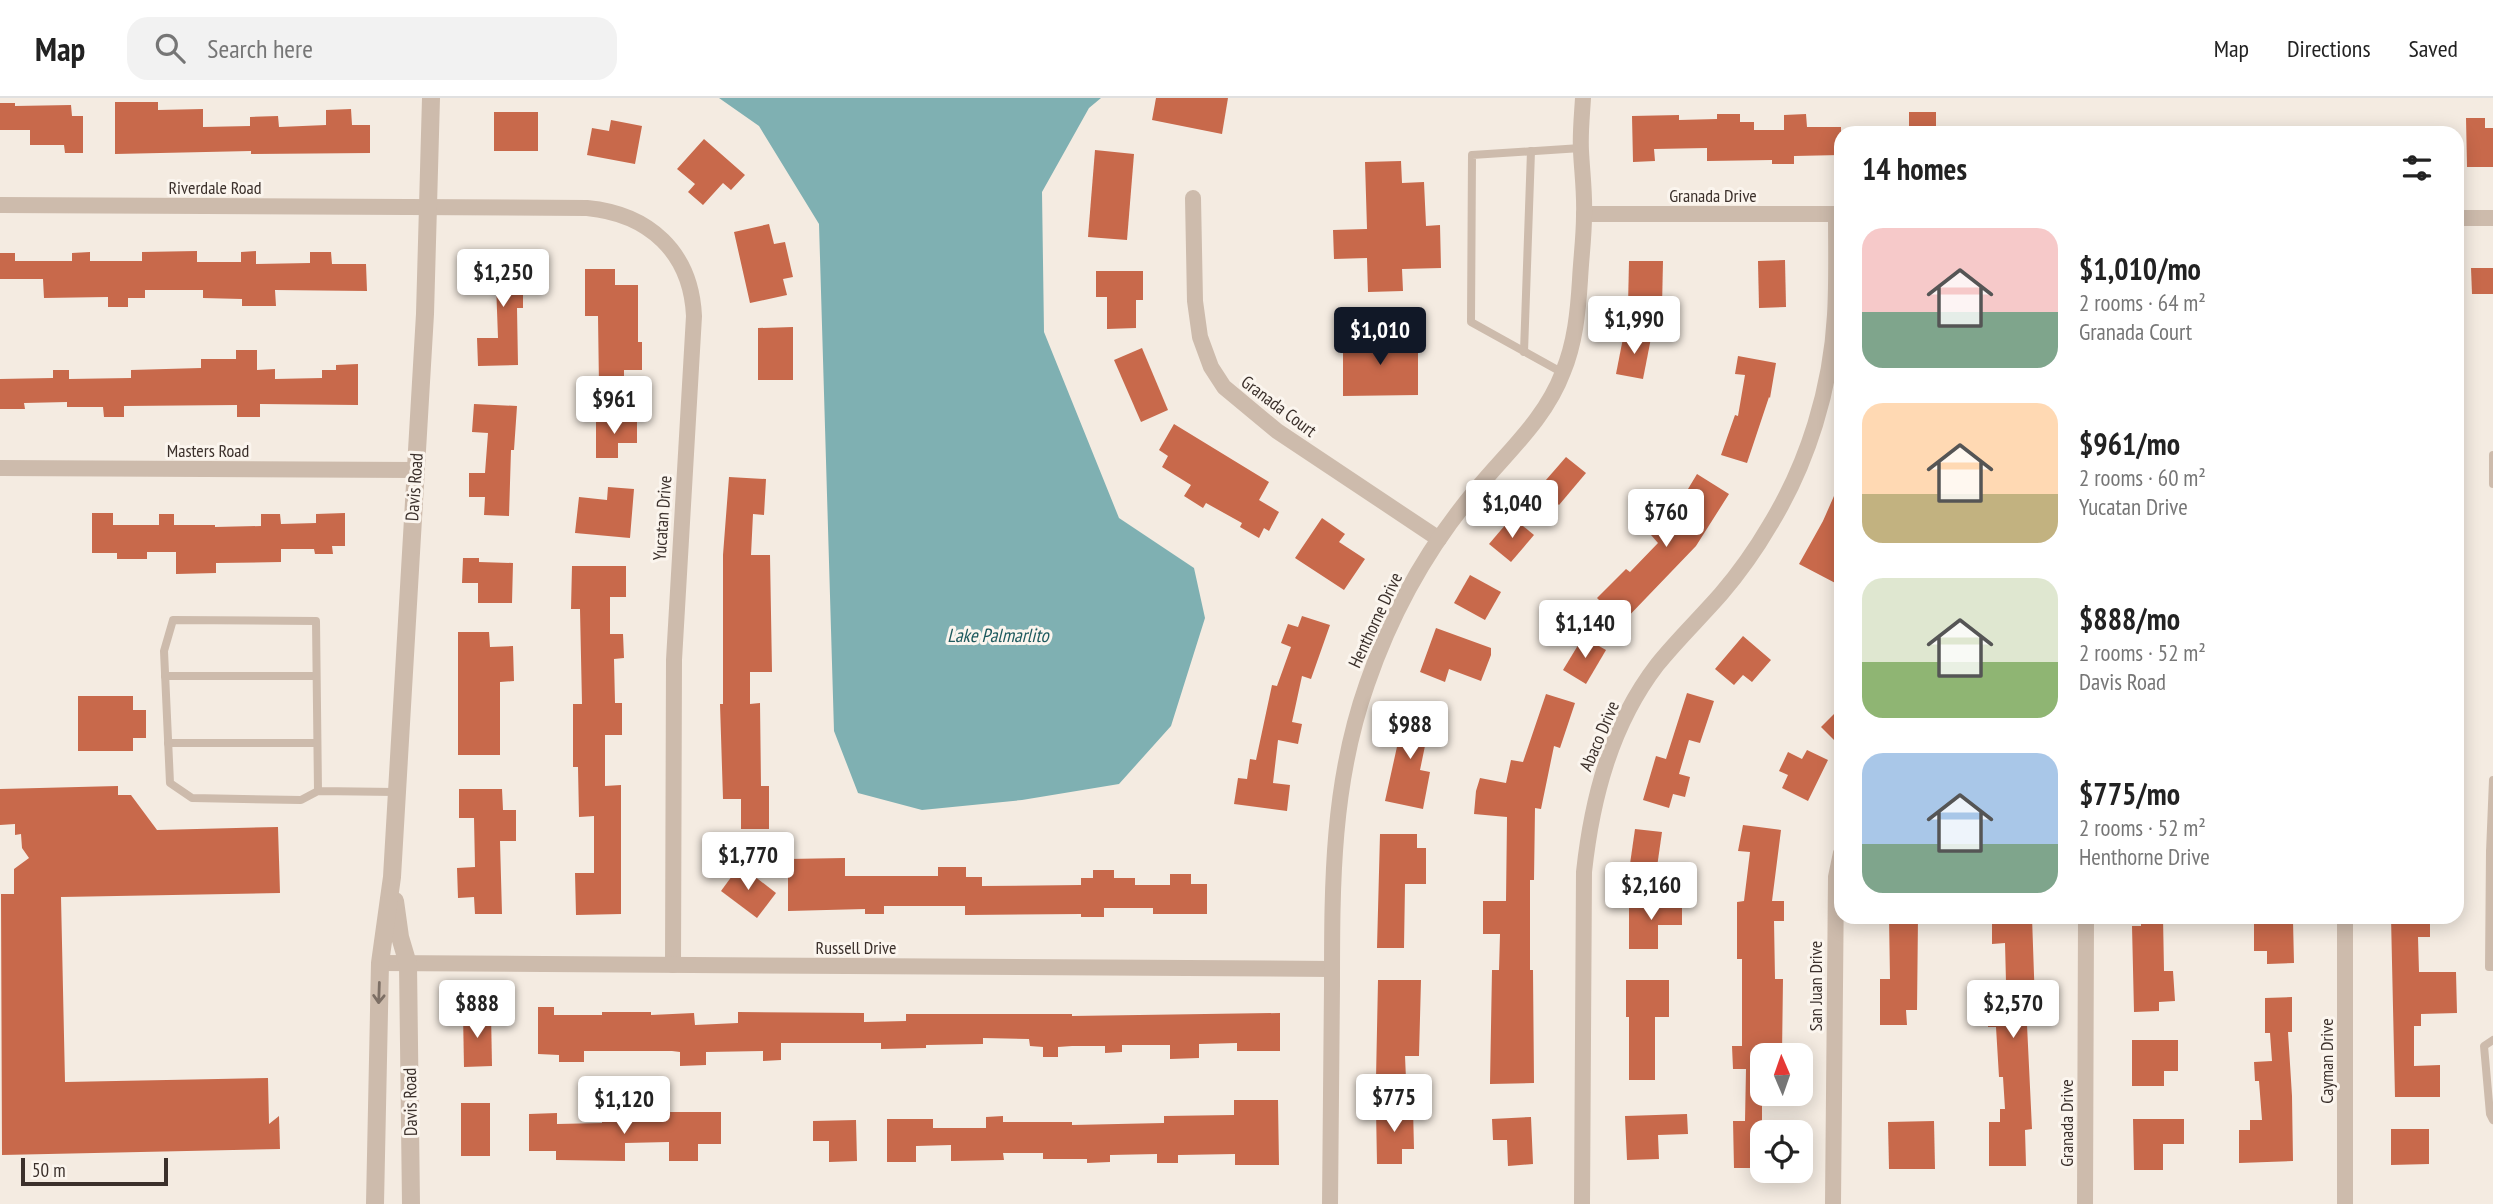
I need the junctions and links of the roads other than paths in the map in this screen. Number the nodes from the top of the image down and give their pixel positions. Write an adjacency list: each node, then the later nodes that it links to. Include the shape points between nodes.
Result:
1 (431, 98): 7 (street, Davis Road)
2 (1583, 98): 3 (street, Henthorne Drive)
3 (1581, 148): 4 (lane); 8 (street, Henthorne Drive)
4 (1531, 151): 13 (lane); 13 (lane, via 1472,155 1471,322)
5 (1193, 198): 19 (street, Granada Court, via 1200,337 1224,387 1277,431)
6 (0, 205): 7 (street, Riverdale Road)
7 (429, 208): 17 (street, Davis Road); 34 (street, Yucatan Drive, via 616,212 642,223 663,240 680,262 691,288 694,316 674,660)
8 (1584, 214): 9 (street, Granada Drive); 14 (street, Henthorne Drive, via 1578,312)
9 (1834, 214)
10 (2464, 218): 11 (street)
11 (2493, 218)
12 (1834, 324): 42 (street, Abaco Drive, via 1822,401 1788,493 1752,553 1656,667 1617,735 1600,779 1584,872)
13 (1524, 352): 14 (lane)
14 (1563, 373): 19 (street, Henthorne Drive, via 1531,428 1475,490)
15 (2493, 455): 18 (lane)
16 (0, 468): 17 (street, Masters Road)
17 (415, 470): 26 (street, Davis Road)
18 (2493, 484)
19 (1439, 539): 36 (street, Henthorne Drive, via 1387,634 1351,735 1333,855)
20 (165, 676): 21 (lane); 21 (lane, via 164,651 173,620 316,621); 22 (lane)
21 (316, 676): 23 (lane)
22 (168, 743): 23 (lane); 25 (lane, via 170,783 192,798 301,800)
23 (316, 743): 25 (lane)
24 (2493, 780): 27 (lane)
25 (318, 791): 26 (lane)
26 (396, 792): 28 (street, Davis Road)
27 (2492, 852): 35 (lane, via 2489,967)
28 (392, 877): 32 (street, Davis Road); 33 (street, Davis Road)
29 (1836, 924): 43 (street, San Juan Drive)
30 (2086, 924): 44 (street, Granada Drive)
31 (2345, 924): 45 (street, Cayman Drive)
32 (380, 963): 33 (street, Russell Drive); 39 (street, Davis Road, one-way to 39)
33 (408, 964): 34 (street, Russell Drive); 40 (street, Davis Road)
34 (673, 965): 36 (street, Russell Drive)
35 (2493, 967)
36 (1332, 969): 41 (street, Henthorne Drive)
37 (2493, 1040): 38 (lane, via 2484,1046)
38 (2493, 1120)
39 (375, 1204)
40 (411, 1204)
41 (1331, 1204)
42 (1582, 1204)
43 (1833, 1204)
44 (2085, 1204)
45 (2345, 1204)

